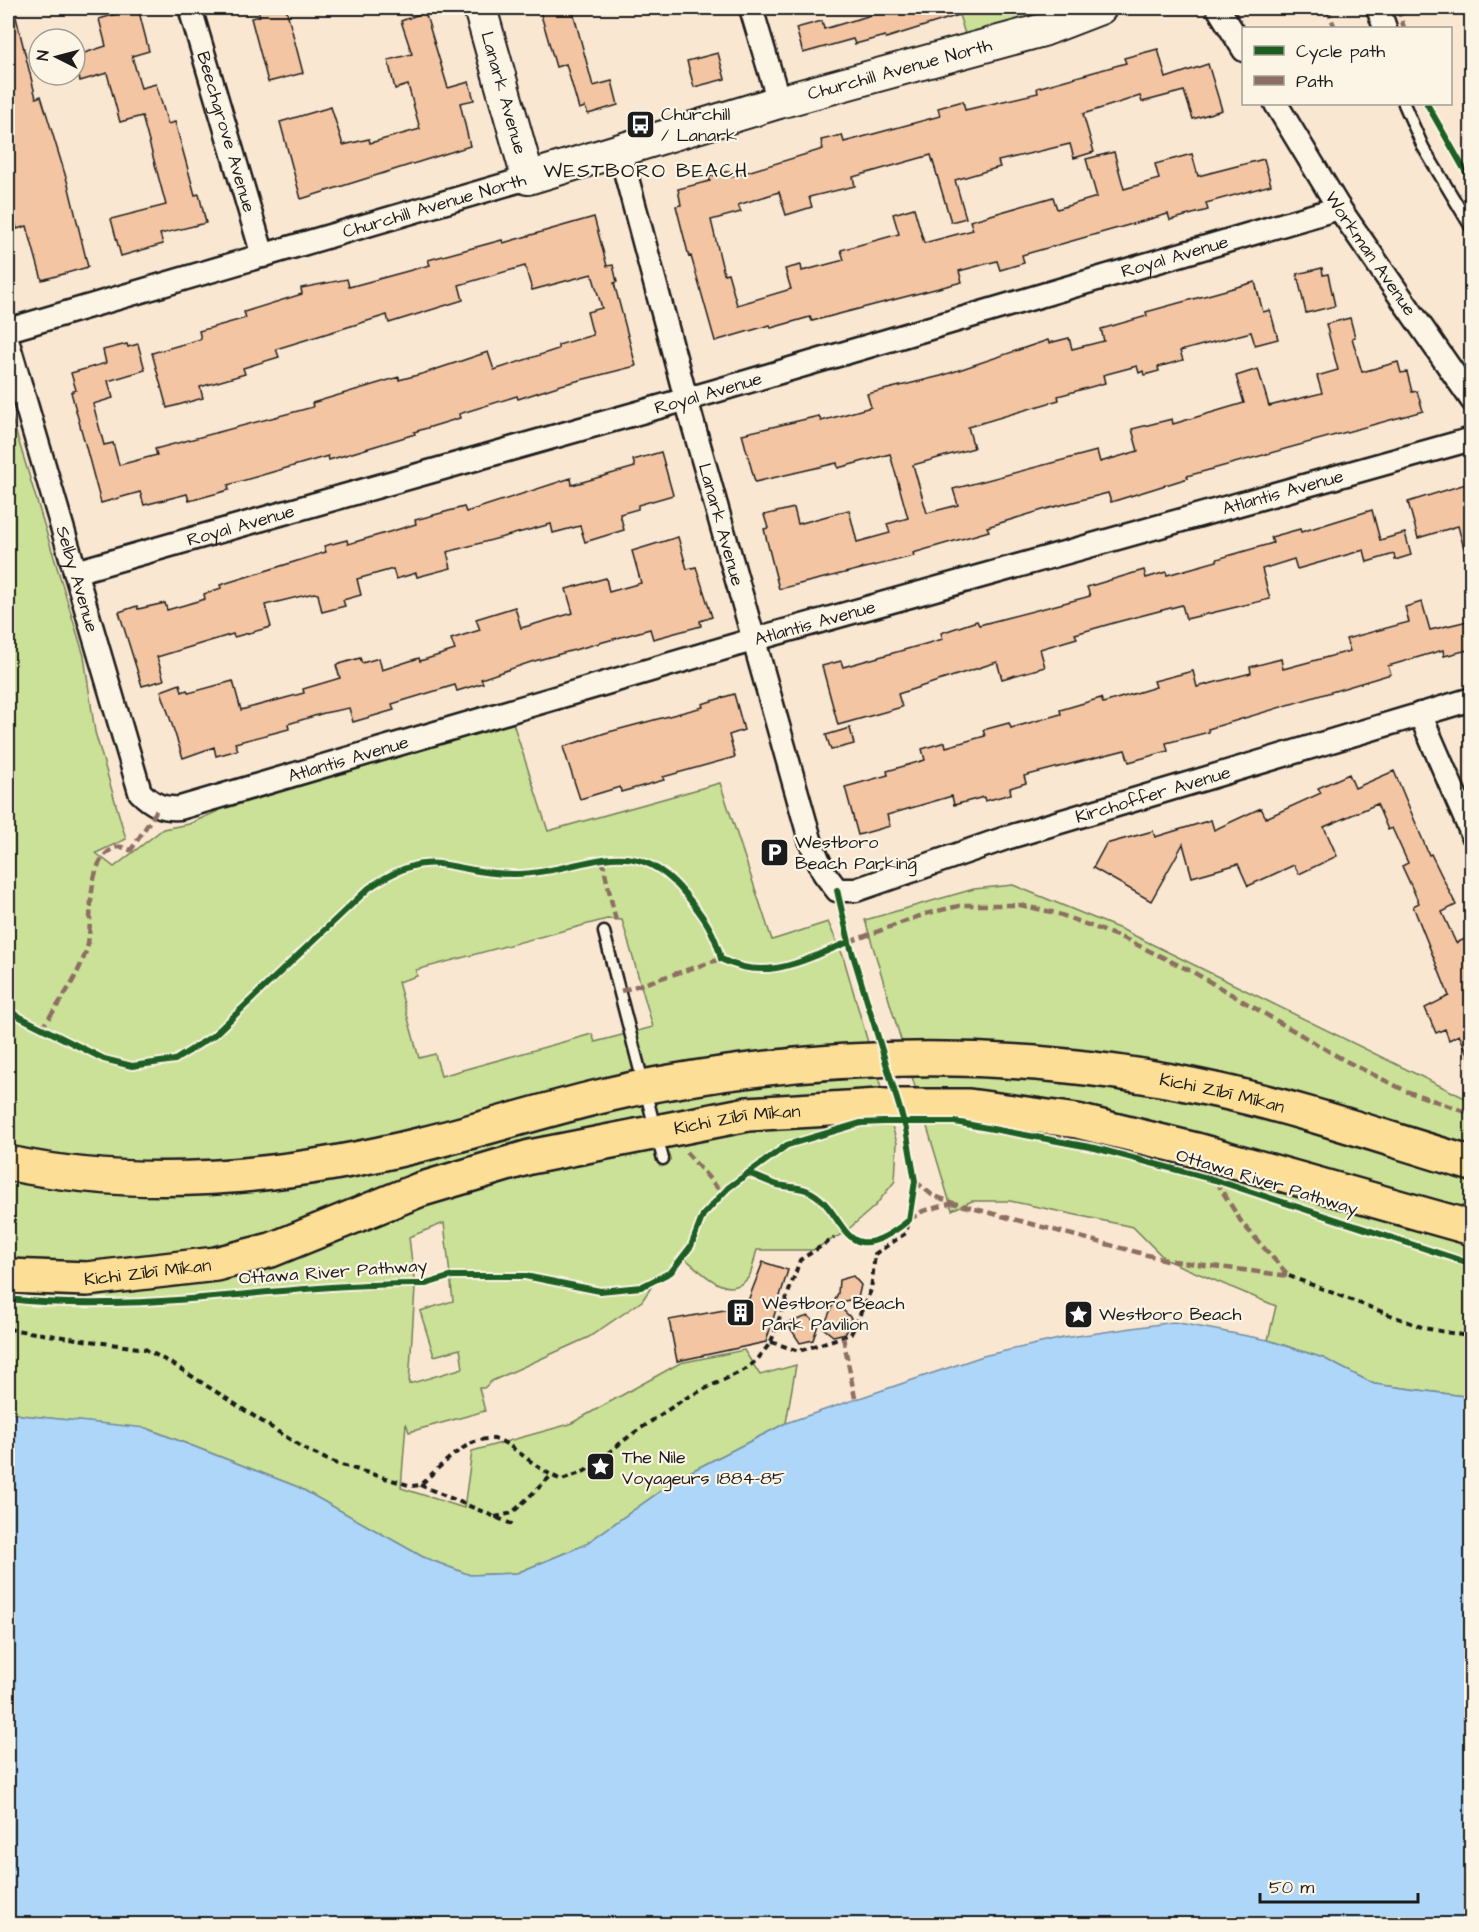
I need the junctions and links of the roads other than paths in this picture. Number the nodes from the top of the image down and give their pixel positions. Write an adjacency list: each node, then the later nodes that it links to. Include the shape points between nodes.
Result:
1 (190, 8): 16 (street, Beechgrove Avenue)
2 (480, 8): 13 (street, Lanark Avenue)
3 (751, 8): 9 (street)
4 (1101, 8): 9 (street, Churchill Avenue North, via 1043,30)
5 (1218, 8): 8 (street)
6 (1378, 8): 7 (street)
7 (1385, 27)
8 (1242, 47)
9 (778, 102): 12 (street, Churchill Avenue North)
10 (1277, 105): 14 (street, Workman Avenue)
11 (1404, 105): 15 (lane, via 1423,147)
12 (620, 152): 13 (street, Churchill Avenue North); 19 (street, Lanark Avenue)
13 (528, 178): 16 (street, Churchill Avenue North)
14 (1339, 208): 19 (street, Royal Avenue); 20 (street, Workman Avenue)
15 (1472, 229)
16 (263, 256): 17 (street, Churchill Avenue North)
17 (8, 330)
18 (8, 343): 22 (street, Selby Avenue)
19 (686, 399): 22 (street, Royal Avenue); 23 (street, Lanark Avenue)
20 (1472, 400)
21 (1472, 438): 23 (street, Atlantis Avenue)
22 (75, 572): 26 (street, Selby Avenue, via 140,792)
23 (756, 639): 26 (street, Atlantis Avenue, via 180,808); 28 (street, Lanark Avenue, via 811,843 824,873)
24 (1472, 699): 25 (street, Kirchoffer Avenue)
25 (1420, 714): 27 (street); 28 (street, Kirchoffer Avenue, via 1006,838 856,890)
26 (159, 807)
27 (1472, 834)
28 (837, 890)
29 (604, 932): 30 (lane)
30 (646, 1087): 31 (lane); 32 (highway, Kichi Zībī Mīkan, via 336,1164 266,1174 136,1179); 33 (highway, Kichi Zībī Mīkan, via 732,1072 866,1059 1034,1062 1183,1083 1283,1106)
31 (660, 1144): 34 (highway, Kichi Zībī Mīkan, via 766,1112 969,1106 1040,1114 1113,1129); 35 (highway, Kichi Zībī Mīkan, via 484,1169 419,1191 299,1241 224,1263 87,1279)
32 (8, 1163)
33 (1472, 1164)
34 (1472, 1228)
35 (8, 1276)

